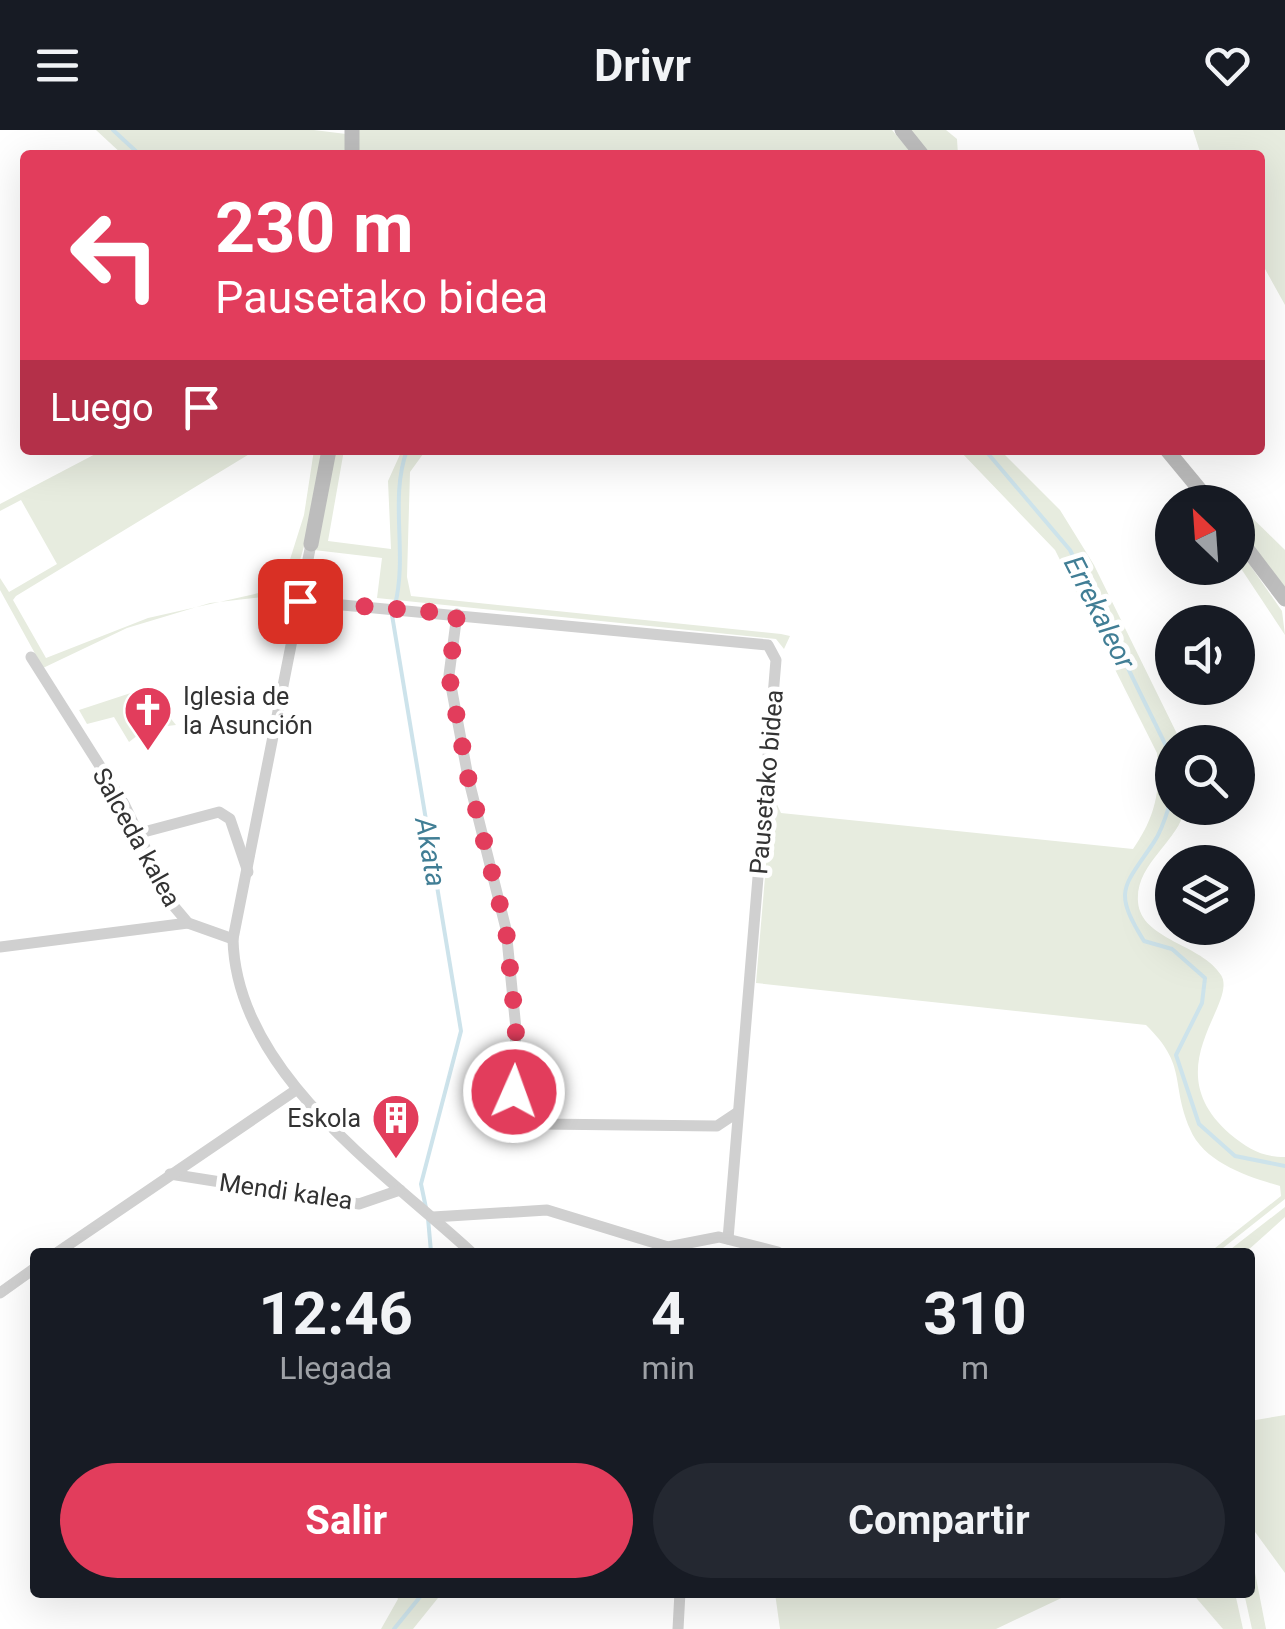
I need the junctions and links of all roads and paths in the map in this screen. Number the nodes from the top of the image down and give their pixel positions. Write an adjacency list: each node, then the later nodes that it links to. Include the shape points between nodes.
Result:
1 (902, 130): 2 (street)
2 (918, 150)
3 (328, 455): 6 (street)
4 (1171, 455): 5 (street)
5 (1196, 485)
6 (311, 544): 9 (street)
7 (1255, 559): 8 (street)
8 (1285, 599)
9 (300, 601): 10 (street, Pausetako bidea); 13 (street)
10 (457, 614): 18 (street, via 449,675 506,929 516,1028 513,1105 540,1124 717,1126); 18 (street, Pausetako bidea, via 768,645 776,660)
11 (31, 657): 12 (street, Salceda kalea)
12 (140, 834): 13 (street, via 219,812 230,819); 14 (street, Salceda kalea, via 172,904)
13 (248, 872): 15 (street)
14 (188, 923): 15 (street, Salceda kalea); 16 (street)
15 (233, 939): 17 (street, via 239,988)
16 (0, 947)
17 (296, 1090): 19 (street); 20 (street)
18 (738, 1112): 22 (street, Pausetako bidea)
19 (170, 1174): 20 (street, Mendi kalea, via 360,1204); 23 (street)
20 (400, 1190): 21 (street)
21 (433, 1218): 24 (street); 25 (street, via 547,1210)
22 (728, 1239): 26 (street); 27 (street)
23 (64, 1248)
24 (467, 1248)
25 (662, 1248)
26 (679, 1248)
27 (763, 1248)
28 (30, 1272): 29 (street)
29 (0, 1293)
30 (680, 1598): 31 (street)
31 (678, 1629)

